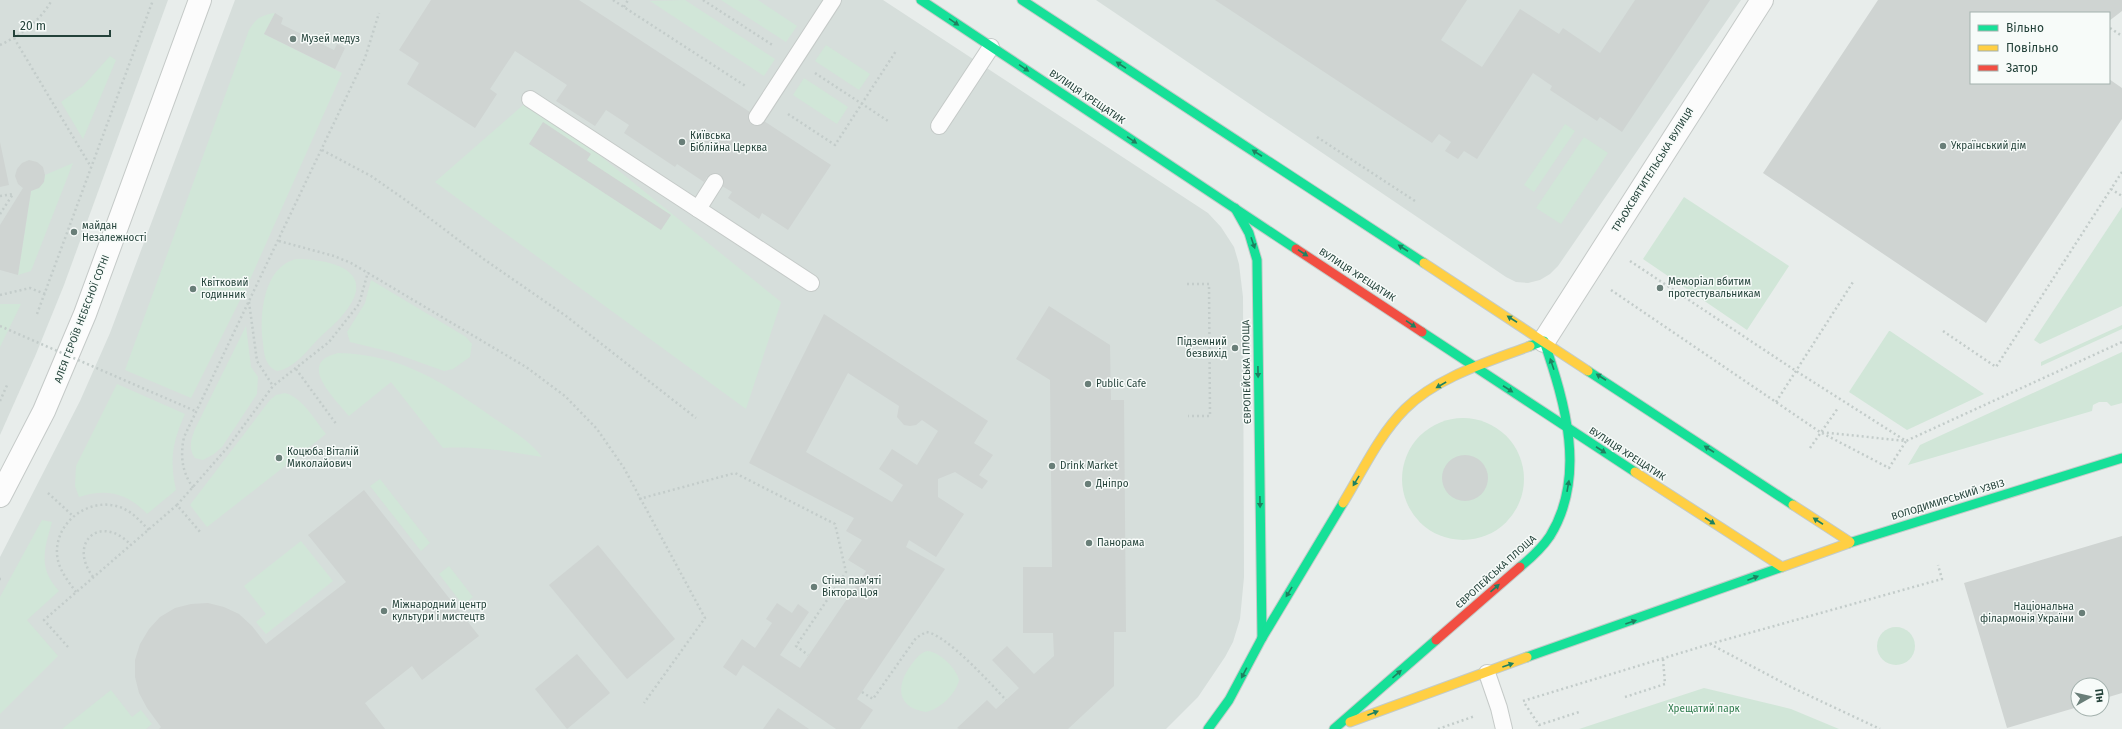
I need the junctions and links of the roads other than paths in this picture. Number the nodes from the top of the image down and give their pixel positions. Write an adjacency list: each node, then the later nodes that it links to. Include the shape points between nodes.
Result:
1 (200, 0): 18 (street, АЛЕЯ ГЕРОЇВ НЕБЕСНОЇ СОТНІ, via 86,314 55,387)
2 (833, 0): 8 (lane)
3 (921, 0): 6 (main road, ВУЛИЦЯ ХРЕЩАТИК, one-way to 6)
4 (1022, 0): 14 (main road, one-way to 4)
5 (1762, 0): 14 (street, ТРЬОХСВЯТИТЕЛЬСЬКА ВУЛИЦЯ)
6 (991, 46): 9 (lane); 12 (main road, ВУЛИЦЯ ХРЕЩАТИК, one-way to 12)
7 (530, 99): 11 (lane)
8 (758, 117)
9 (939, 126)
10 (715, 182): 11 (lane)
11 (698, 208): 13 (lane)
12 (1235, 208): 15 (main road, ВУЛИЦЯ ХРЕЩАТИК, one-way to 15); 21 (main road, ЄВРОПЕЙСЬКА ПЛОЩА, one-way to 21, via 1249,233 1257,260)
13 (811, 282)
14 (1544, 341): 15 (main road); 16 (main road, ЄВРОПЕЙСЬКА ПЛОЩА, one-way to 14, via 1559,384); 19 (main road, one-way to 14)
15 (1475, 367): 16 (main road, ВУЛИЦЯ ХРЕЩАТИК, one-way to 16); 21 (main road, one-way to 21, via 1440,385 1407,407 1388,429)
16 (1568, 429): 20 (main road, ВУЛИЦЯ ХРЕЩАТИК, one-way to 20); 23 (main road, ЄВРОПЕЙСЬКА ПЛОЩА, one-way to 16, via 1536,553 1550,537 1560,518 1569,480)
17 (2122, 458): 19 (main road, ВОЛОДИМИРСЬКИЙ УЗВІЗ)
18 (0, 496)
19 (1850, 542): 20 (main road, ВОЛОДИМИРСЬКИЙ УЗВІЗ)
20 (1782, 567): 22 (main road, ЄВРОПЕЙСЬКА ПЛОЩА, one-way to 20)
21 (1262, 638): 24 (main road, one-way to 24, via 1229,700)
22 (1487, 673): 23 (main road, ЄВРОПЕЙСЬКА ПЛОЩА, one-way to 22, via 1414,697); 25 (lane)
23 (1335, 728)
24 (1208, 729)
25 (1504, 729)

